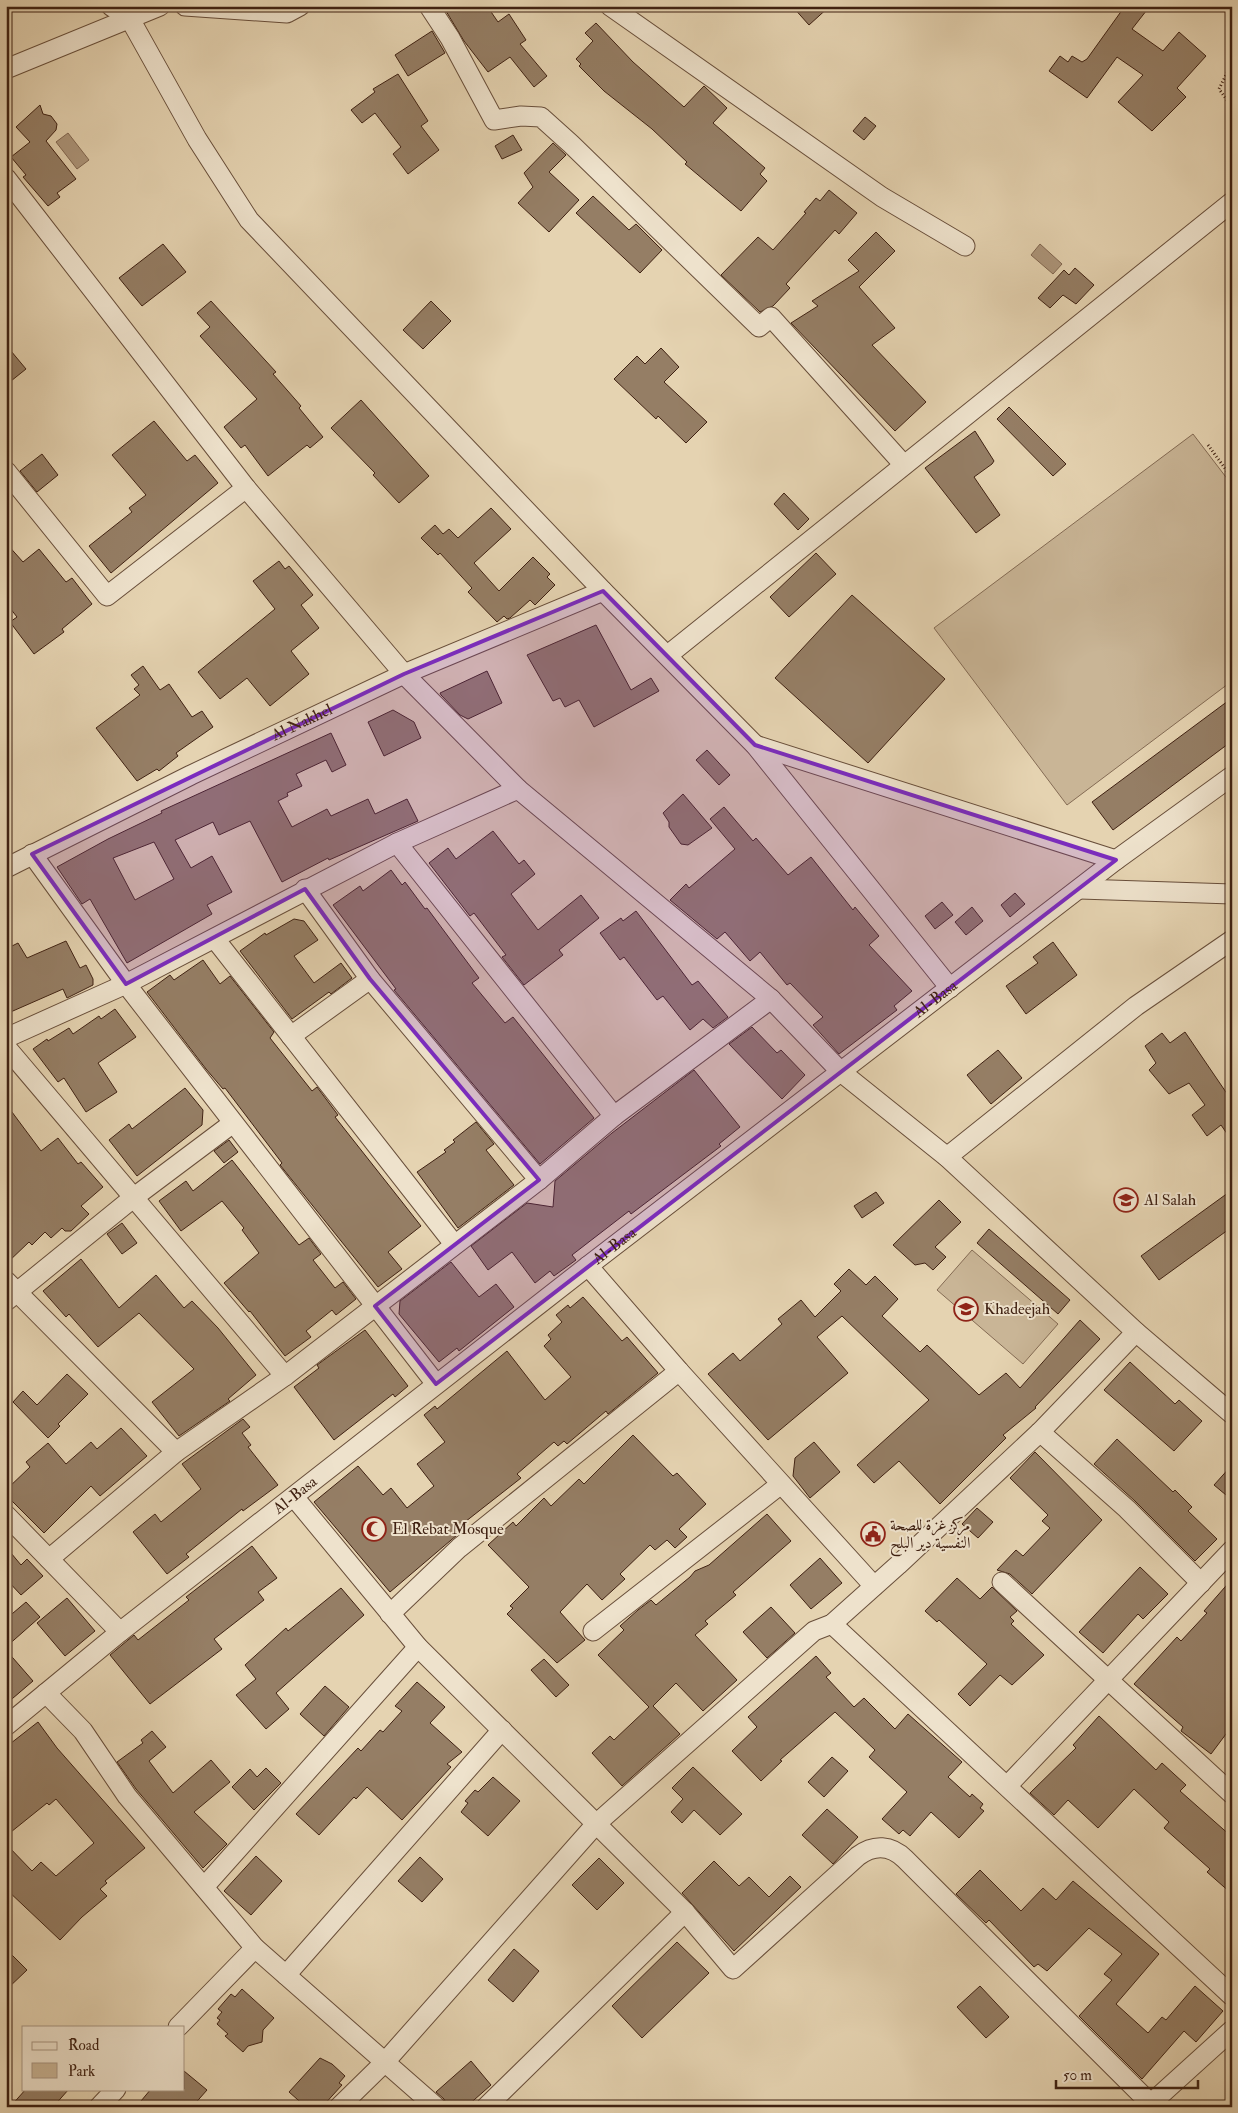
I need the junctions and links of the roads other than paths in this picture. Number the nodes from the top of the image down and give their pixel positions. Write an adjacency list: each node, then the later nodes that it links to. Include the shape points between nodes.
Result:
1 (111, 6): 7 (street)
2 (160, 6): 7 (street)
3 (185, 6): 4 (street, via 287,13)
4 (300, 6)
5 (429, 6): 12 (street, via 494,120 541,117 759,327 770,317)
6 (610, 6): 11 (street, via 882,196)
7 (130, 19): 8 (street); 15 (street, via 197,138 249,220)
8 (6, 69)
9 (6, 178): 14 (street)
10 (1232, 202): 12 (street)
11 (966, 246)
12 (904, 465): 16 (street)
13 (6, 471): 14 (street, via 107,596)
14 (246, 488): 17 (street)
15 (603, 591): 16 (street); 17 (street, Al Nakhel)
16 (668, 655): 18 (street)
17 (404, 674): 20 (street); 22 (street, Al Nakhel)
18 (755, 745): 23 (street); 32 (street)
19 (1232, 776): 23 (street, Al-Basa)
20 (518, 790): 21 (street); 33 (street)
21 (397, 843): 25 (street); 38 (street)
22 (32, 854): 24 (street, Al Nakhel); 31 (street)
23 (1116, 860): 26 (street, Al-Basa)
24 (6, 868)
25 (305, 889): 28 (street); 30 (street)
26 (1080, 889): 27 (street); 32 (street, Al-Basa)
27 (1232, 894)
28 (215, 939): 31 (street); 34 (street)
29 (1232, 940): 40 (street, via 1136,1006)
30 (370, 979): 34 (street); 41 (street)
31 (126, 984): 35 (street); 39 (street)
32 (950, 988): 37 (street, Al-Basa)
33 (770, 999): 37 (street); 38 (street)
34 (291, 1036): 43 (street)
35 (6, 1038)
36 (6, 1047): 42 (street)
37 (840, 1072): 40 (street); 44 (street, Al-Basa)
38 (614, 1116): 41 (street)
39 (234, 1123): 42 (street); 46 (street)
40 (947, 1157): 47 (street)
41 (539, 1180): 43 (street)
42 (133, 1198): 45 (street); 49 (street)
43 (454, 1244): 46 (street)
44 (588, 1266): 48 (street); 50 (street, Al-Basa)
45 (10, 1291): 53 (street)
46 (375, 1306): 49 (street); 50 (street)
47 (1136, 1332): 51 (street); 52 (street)
48 (679, 1371): 54 (street); 62 (street, via 459,1548)
49 (285, 1376): 53 (street)
50 (436, 1384): 55 (street, Al-Basa)
51 (1232, 1414)
52 (1040, 1432): 60 (street, via 1127,1510); 61 (street)
53 (176, 1452): 58 (street)
54 (780, 1484): 61 (street); 64 (street)
55 (294, 1498): 62 (street); 65 (street, Al-Basa)
56 (6, 1515): 58 (street)
57 (1232, 1550): 60 (street)
58 (49, 1559): 65 (street)
59 (1002, 1582): 67 (street)
60 (1201, 1583): 67 (street)
61 (874, 1586): 63 (street)
62 (390, 1614): 66 (street)
63 (832, 1624): 71 (street); 73 (street, via 814,1631)
64 (593, 1631)
65 (120, 1632): 68 (street, Al-Basa)
66 (418, 1647): 70 (street); 74 (street)
67 (1108, 1682): 71 (street); 72 (street)
68 (46, 1693): 69 (street, Al-Basa); 74 (street, via 83,1731 127,1796)
69 (6, 1726)
70 (502, 1730): 73 (street); 77 (street)
71 (1008, 1785): 78 (street)
72 (1232, 1794)
73 (596, 1824): 75 (street); 81 (street)
74 (204, 1887): 76 (street)
75 (684, 1912): 83 (street, via 734,1969 858,1856 872,1848 894,1850); 87 (street)
76 (254, 1948): 77 (street); 79 (street)
77 (286, 1975): 81 (street)
78 (1232, 1996)
79 (179, 2026)
80 (1232, 2030): 83 (street)
81 (384, 2063): 85 (street); 86 (street)
82 (115, 2090): 84 (street)
83 (1148, 2105)
84 (99, 2107)
85 (338, 2107)
86 (436, 2107)
87 (486, 2107)

